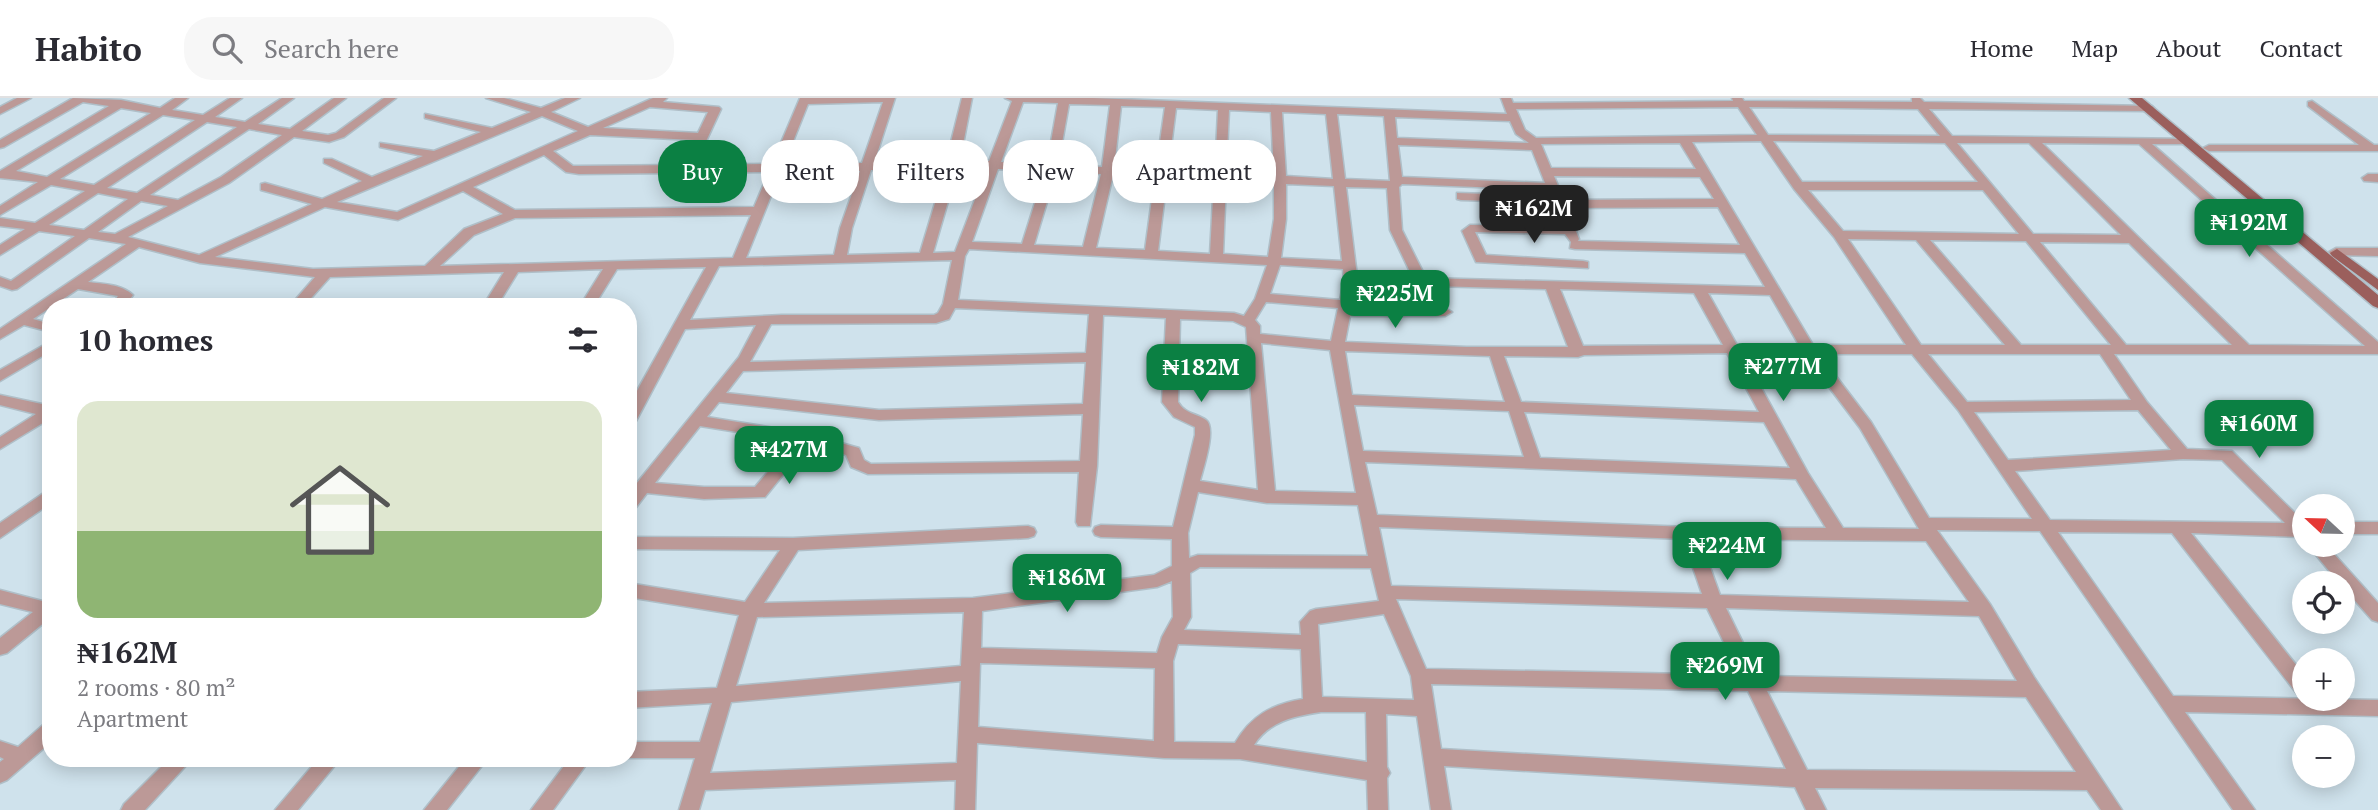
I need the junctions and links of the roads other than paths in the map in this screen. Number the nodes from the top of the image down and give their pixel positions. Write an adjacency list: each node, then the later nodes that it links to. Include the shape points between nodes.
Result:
1 (26, 98): 35 (street)
2 (81, 98): 26 (street); 63 (street)
3 (130, 98): 31 (street)
4 (183, 98): 39 (street)
5 (237, 98): 44 (street)
6 (289, 98): 45 (street)
7 (341, 98): 48 (street)
8 (391, 98): 48 (street, via 334,138)
9 (491, 98): 19 (street)
10 (575, 98): 36 (street)
11 (662, 98): 29 (street)
12 (890, 98): 18 (street); 74 (street)
13 (967, 98): 53 (street)
14 (1010, 98): 15 (street)
15 (1019, 98): 20 (street); 71 (street)
16 (1358, 98): 38 (street)
17 (2135, 98): 28 (main road)
18 (805, 99): 52 (street)
19 (510, 100): 36 (street)
20 (1064, 100): 27 (street); 54 (street)
21 (1146, 101): 27 (street); 32 (street)
22 (1739, 101): 24 (street); 25 (street); 50 (street)
23 (1507, 102): 24 (street); 43 (street)
24 (1671, 102)
25 (1918, 102): 28 (street); 57 (street)
26 (101, 103): 31 (street); 42 (street)
27 (1116, 103): 78 (street)
28 (2148, 103): 60 (main road); 65 (main road)
29 (650, 104): 46 (street); 49 (street, via 715,110)
30 (2312, 104): 66 (street)
31 (118, 105): 39 (street); 42 (street)
32 (1171, 105): 33 (street); 55 (street)
33 (1224, 107): 34 (street); 56 (street)
34 (1276, 109): 37 (street); 84 (street)
35 (0, 111)
36 (540, 111): 46 (street); 47 (street)
37 (1331, 111): 38 (street); 87 (street)
38 (1359, 112): 40 (street)
39 (159, 113): 44 (street); 85 (street)
40 (1389, 113): 43 (street); 58 (street)
41 (429, 116): 47 (street)
42 (95, 118): 82 (street)
43 (1514, 118): 62 (street, via 1524,137)
44 (203, 120): 45 (street); 94 (street)
45 (247, 126): 48 (street); 98 (street)
46 (588, 131): 49 (street); 67 (street)
47 (495, 132): 68 (street)
48 (293, 134): 107 (street, via 225,180)
49 (701, 138)
50 (1763, 138): 51 (street); 57 (street); 89 (street)
51 (1684, 139): 62 (street); 81 (street)
52 (789, 140)
53 (957, 140)
54 (1057, 140)
55 (1167, 140)
56 (1222, 140)
57 (1947, 140): 59 (street); 90 (street)
58 (1392, 141): 62 (street); 88 (street)
59 (2033, 141): 61 (street); 118 (street)
60 (2187, 141): 61 (street); 96 (main road)
61 (2143, 142): 180 (street, via 2378,350)
62 (1536, 144): 80 (street)
63 (0, 145)
64 (384, 145): 68 (street)
65 (2209, 148): 66 (street); 95 (main road)
66 (2374, 148)
67 (544, 150): 76 (street, via 570,169); 92 (street)
68 (435, 155): 86 (street)
69 (328, 161): 86 (street)
70 (989, 164): 71 (street)
71 (994, 164): 72 (street); 124 (street)
72 (1003, 164)
73 (859, 166): 74 (street)
74 (868, 166): 75 (street); 132 (street)
75 (873, 166)
76 (658, 169)
77 (1098, 169): 78 (street)
78 (1108, 169): 79 (street); 125 (street)
79 (1112, 169)
80 (1547, 172): 81 (street); 93 (street)
81 (1703, 173): 106 (street)
82 (3, 175): 85 (street)
83 (1276, 178): 84 (street)
84 (1282, 178): 87 (street); 133 (street)
85 (49, 181): 94 (street); 108 (street)
86 (373, 181): 100 (street)
87 (1338, 181): 88 (street); 136 (street)
88 (1395, 182): 93 (street); 143 (street, via 1396,230)
89 (1798, 186): 90 (street); 115 (street)
90 (1985, 186): 117 (street)
91 (265, 187): 100 (street)
92 (464, 187): 100 (street, via 394,217); 110 (street)
93 (1552, 187): 99 (street)
94 (94, 189): 98 (street); 112 (street)
95 (2264, 193): 96 (main road); 126 (main road)
96 (2249, 194): 158 (main road)
97 (1461, 196): 99 (street)
98 (139, 197): 107 (street); 114 (street)
99 (1559, 202): 106 (street); 113 (street)
100 (323, 203): 131 (street)
101 (763, 203): 109 (street)
102 (940, 203): 129 (street)
103 (1041, 203): 121 (street)
104 (1159, 203): 128 (street)
105 (1219, 203): 130 (street)
106 (1721, 203): 122 (street)
107 (178, 204): 119 (street)
108 (0, 211)
109 (760, 211): 110 (street); 135 (street)
110 (513, 214): 140 (street, via 469,232)
111 (0, 222): 112 (street)
112 (36, 227): 114 (street); 123 (street)
113 (1570, 230): 120 (street); 137 (street, via 1468,231 1481,259)
114 (86, 234): 119 (street); 146 (street)
115 (1839, 235): 116 (street); 176 (street)
116 (1919, 235): 117 (street); 177 (street)
117 (2030, 236): 118 (street); 179 (street)
118 (2132, 239): 180 (street)
119 (126, 240): 131 (street); 145 (street)
120 (1575, 244): 122 (street); 137 (street)
121 (1027, 248): 124 (street); 125 (street)
122 (1748, 249): 150 (street)
123 (0, 251)
124 (962, 251): 129 (street); 159 (street)
125 (1089, 251): 128 (street)
126 (2336, 252): 127 (street); 144 (main road)
127 (2378, 253)
128 (1151, 254): 130 (street)
129 (925, 257): 132 (street)
130 (1216, 257): 133 (street)
131 (200, 259): 141 (street)
132 (840, 259): 135 (street)
133 (1275, 260): 136 (street); 157 (street)
134 (715, 262): 135 (street); 138 (street); 168 (street)
135 (738, 262)
136 (1350, 265): 142 (street)
137 (1583, 265): 148 (street)
138 (612, 266): 139 (street); 156 (street)
139 (512, 270): 140 (street); 155 (street)
140 (427, 271): 141 (street)
141 (326, 273): 154 (street)
142 (1351, 280): 151 (street); 161 (street)
143 (1421, 281): 147 (street); 151 (street)
144 (2376, 283)
145 (74, 284): 152 (street); 153 (street, via 116,290 126,295)
146 (4, 287)
147 (1552, 287): 148 (street); 182 (street)
148 (1591, 287): 149 (street)
149 (1699, 289): 150 (street); 173 (street)
150 (1774, 291): 175 (street)
151 (1395, 297): 161 (street); 163 (street)
152 (55, 298)
153 (124, 298)
154 (304, 298)
155 (495, 298)
156 (592, 298)
157 (1265, 298): 161 (street); 167 (street)
158 (2378, 303)
159 (950, 304): 162 (street); 165 (street, via 944,316 936,319)
160 (42, 307): 166 (street)
161 (1347, 308): 172 (street)
162 (1096, 312): 164 (street); 183 (street)
163 (1445, 313)
164 (1173, 316): 167 (street); 206 (street, via 1170,402 1181,417 1202,424)
165 (766, 320): 168 (street); 184 (street)
166 (23, 321): 169 (street); 170 (street)
167 (1248, 321): 171 (street)
168 (681, 325): 189 (street)
169 (42, 326)
170 (0, 335)
171 (1253, 338): 172 (street); 209 (street)
172 (1337, 348): 181 (street); 188 (street)
173 (1732, 349): 175 (street); 182 (street); 196 (street)
174 (42, 350): 185 (street)
175 (1810, 350): 176 (street); 219 (street, via 1866,426)
176 (1916, 350): 177 (street); 192 (street)
177 (2017, 350): 178 (street)
178 (2104, 350): 179 (street); 190 (street)
179 (2123, 351): 180 (street)
180 (2246, 351)
181 (1496, 352): 182 (street); 191 (street)
182 (1578, 352)
183 (1094, 357): 184 (street); 194 (street)
184 (739, 367): 186 (street)
185 (0, 376)
186 (716, 397): 194 (street, via 879,415); 197 (street)
187 (0, 400): 193 (street)
188 (1345, 400): 191 (street); 201 (street)
189 (637, 405)
190 (2142, 405): 192 (street); 200 (street)
191 (1515, 408): 196 (street); 202 (street)
192 (1963, 408): 204 (street)
193 (42, 409)
194 (1091, 409): 203 (street)
195 (42, 416): 199 (street)
196 (1770, 417): 205 (street)
197 (696, 420): 198 (street); 207 (street)
198 (805, 438): 203 (street, via 853,452 857,463 868,469); 207 (street, via 759,493)
199 (0, 444)
200 (2183, 454): 204 (street); 212 (street, via 2226,456)
201 (1358, 456): 202 (street); 210 (street)
202 (1534, 463): 205 (street)
203 (1088, 466): 214 (street)
204 (2003, 466): 215 (street)
205 (1801, 474): 226 (street)
206 (1190, 485): 209 (street); 224 (street)
207 (643, 487): 208 (street)
208 (637, 495)
209 (1266, 497): 210 (street)
210 (1365, 499): 213 (street)
211 (42, 501): 221 (street)
212 (2292, 519)
213 (1369, 521): 225 (street); 230 (street)
214 (1084, 522)
215 (2042, 523): 216 (street); 219 (street); 255 (street)
216 (2176, 526): 220 (street); 247 (street)
217 (2356, 528): 218 (street)
218 (2378, 528)
219 (1928, 530): 226 (street); 238 (street)
220 (2292, 530)
221 (0, 531)
222 (1101, 531): 224 (street)
223 (1028, 532): 228 (street)
224 (1180, 533): 231 (street)
225 (1689, 533): 226 (street); 235 (street)
226 (1838, 534)
227 (637, 543): 228 (street)
228 (793, 544): 239 (street)
229 (2327, 557): 241 (street)
230 (1378, 562): 231 (street, via 1198,561); 234 (street)
231 (1180, 568): 236 (street, via 1157,581); 242 (street, via 1182,617)
232 (637, 591): 239 (street)
233 (0, 597): 237 (street)
234 (1387, 599): 235 (street); 243 (street, via 1316,615 1309,622); 248 (street)
235 (1714, 603): 238 (street); 249 (street)
236 (973, 605): 239 (street); 246 (street)
237 (42, 606)
238 (1983, 608): 250 (street)
239 (750, 610): 251 (street)
240 (42, 614): 244 (street)
241 (2378, 615)
242 (1171, 637): 243 (street); 245 (street)
243 (1308, 642): 253 (street)
244 (0, 648)
245 (1164, 661): 246 (street); 265 (street)
246 (971, 664): 251 (street); 260 (street)
247 (2292, 673)
248 (1420, 676): 249 (street); 259 (street)
249 (1754, 683): 250 (street); 276 (street)
250 (2031, 689): 277 (street)
251 (724, 695): 252 (street); 264 (street)
252 (637, 700)
253 (1313, 704): 256 (street); 266 (street, via 1262,720 1246,735)
254 (2292, 704): 255 (street)
255 (2168, 705): 289 (street)
256 (1376, 706): 259 (street); 274 (street)
257 (2355, 707): 258 (street)
258 (2378, 708)
259 (1425, 709): 268 (street)
260 (969, 734): 265 (street); 273 (street)
261 (42, 738): 267 (street)
262 (0, 749): 267 (street)
263 (637, 750): 264 (street)
264 (709, 750): 278 (street)
265 (1164, 750): 266 (street)
266 (1240, 751): 274 (street)
267 (20, 756): 275 (street)
268 (1433, 757): 276 (street); 286 (street)
269 (174, 767): 279 (street)
270 (323, 767): 280 (street)
271 (471, 767): 281 (street)
272 (574, 767): 282 (street)
273 (967, 771): 278 (street); 284 (street)
274 (1380, 773): 285 (street)
275 (0, 774)
276 (1804, 779): 277 (street); 287 (street)
277 (2092, 781): 288 (street)
278 (700, 782): 283 (street)
279 (131, 810)
280 (285, 810)
281 (435, 810)
282 (543, 810)
283 (689, 810)
284 (965, 810)
285 (1378, 810)
286 (1441, 810)
287 (1816, 810)
288 (2112, 810)
289 (2245, 810)

